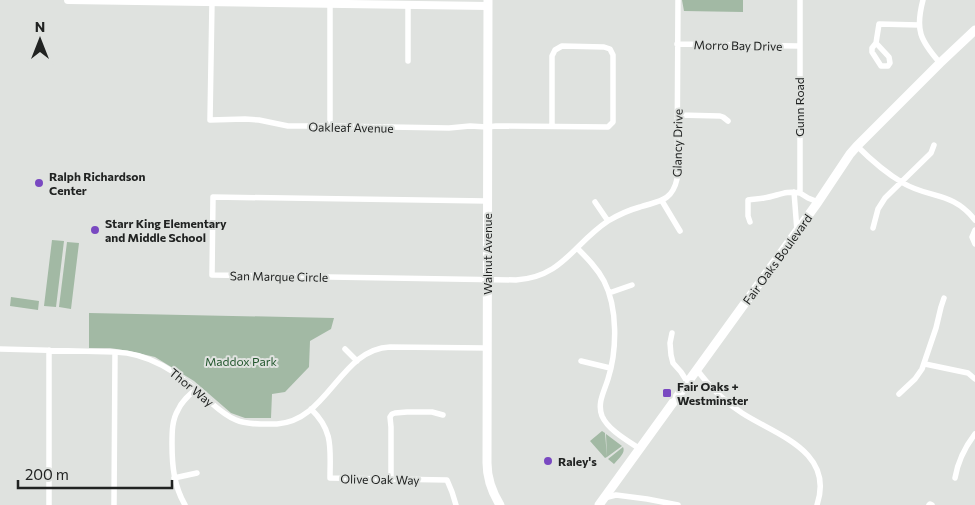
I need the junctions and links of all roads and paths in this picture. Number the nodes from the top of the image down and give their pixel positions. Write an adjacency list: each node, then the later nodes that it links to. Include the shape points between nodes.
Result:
1 (68, 0): 2 (street)
2 (118, 0): 6 (street)
3 (678, 0): 15 (street, Glancy Drive)
4 (800, 0): 16 (street, Gunn Road)
5 (923, 0): 12 (street)
6 (182, 1): 7 (street)
7 (212, 2): 8 (street); 21 (street, Oakleaf Avenue, via 210,120 245,119 288,126)
8 (322, 2): 10 (street)
9 (488, 3): 11 (street); 23 (main road, Walnut Avenue)
10 (330, 4): 11 (street); 21 (street)
11 (408, 5): 17 (street)
12 (919, 25): 14 (street, via 879,24); 18 (street, via 924,44)
13 (975, 30): 18 (main road, Fair Oaks Boulevard)
14 (876, 43)
15 (677, 44): 16 (street, Morro Bay Drive); 19 (street, Glancy Drive)
16 (799, 46): 27 (street, Gunn Road)
17 (408, 60)
18 (940, 63): 24 (main road, Fair Oaks Boulevard)
19 (678, 115): 20 (street, via 720,116); 29 (street, Glancy Drive, via 677,179 671,193)
20 (728, 121)
21 (330, 126): 23 (street, Oakleaf Avenue)
22 (552, 126): 22 (street, Oakleaf Avenue, via 604,128 610,125 613,120 613,55 608,48 562,46 555,50 552,56); 23 (street, Oakleaf Avenue)
23 (488, 127): 28 (main road, Walnut Avenue)
24 (857, 146): 26 (street); 31 (main road, Fair Oaks Boulevard)
25 (934, 146): 26 (street)
26 (902, 182): 32 (street, via 950,199); 35 (street, via 881,205)
27 (797, 192): 31 (street); 34 (street, via 748,200); 38 (street, Gunn Road)
28 (487, 201): 41 (main road, Walnut Avenue); 41 (street, San Marque Circle, via 213,197 212,265 212,275)
29 (662, 201): 33 (street, via 630,210); 37 (street)
30 (595, 202): 33 (street)
31 (818, 202): 38 (main road, Fair Oaks Boulevard)
32 (975, 220)
33 (608, 221): 40 (street)
34 (750, 222)
35 (872, 228)
36 (975, 230): 39 (street, via 972,237)
37 (680, 231)
38 (797, 232): 55 (main road, Fair Oaks Boulevard)
39 (975, 244)
40 (577, 248): 41 (street, via 555,268 536,277); 43 (street, via 600,274)
41 (487, 280): 46 (main road, Walnut Avenue)
42 (632, 285): 43 (street)
43 (609, 293): 54 (street, via 614,323)
44 (944, 298): 53 (street)
45 (672, 333): 57 (street, via 670,343 674,366)
46 (487, 348): 51 (street, Thor Way, via 386,347 370,351); 74 (main road, Walnut Avenue, via 487,467 490,484)
47 (0, 349): 49 (street, Thor Way)
48 (345, 349): 51 (street)
49 (49, 350): 50 (street, Thor Way); 70 (street)
50 (115, 352): 58 (street, Thor Way, via 134,354 158,363); 71 (street)
51 (357, 361): 60 (street, Thor Way)
52 (581, 361): 54 (street)
53 (925, 364): 56 (street, via 968,373); 59 (street)
54 (610, 368): 64 (street, via 600,401 602,415 610,428)
55 (697, 370): 57 (main road, Fair Oaks Boulevard); 76 (street, via 732,406 804,451 819,476)
56 (975, 379)
57 (688, 382): 64 (main road, Fair Oaks Boulevard)
58 (196, 389): 60 (street, Thor Way, via 222,412 235,420 249,423 292,421); 66 (street, via 174,416)
59 (899, 394)
60 (311, 409): 68 (street, Olive Oak Way, via 323,423 329,438 330,478)
61 (442, 415): 68 (street, via 407,412 390,417)
62 (975, 434): 63 (street)
63 (972, 443): 67 (street, via 961,455)
64 (640, 449): 69 (main road, Fair Oaks Boulevard)
65 (197, 473): 66 (street)
66 (174, 478): 72 (street)
67 (955, 478)
68 (391, 479): 73 (street, Olive Oak Way, via 447,480)
69 (602, 502): 75 (street, via 616,495)
70 (48, 505)
71 (114, 505)
72 (185, 505)
73 (456, 505)
74 (500, 505)
75 (678, 505)
76 (817, 505)

